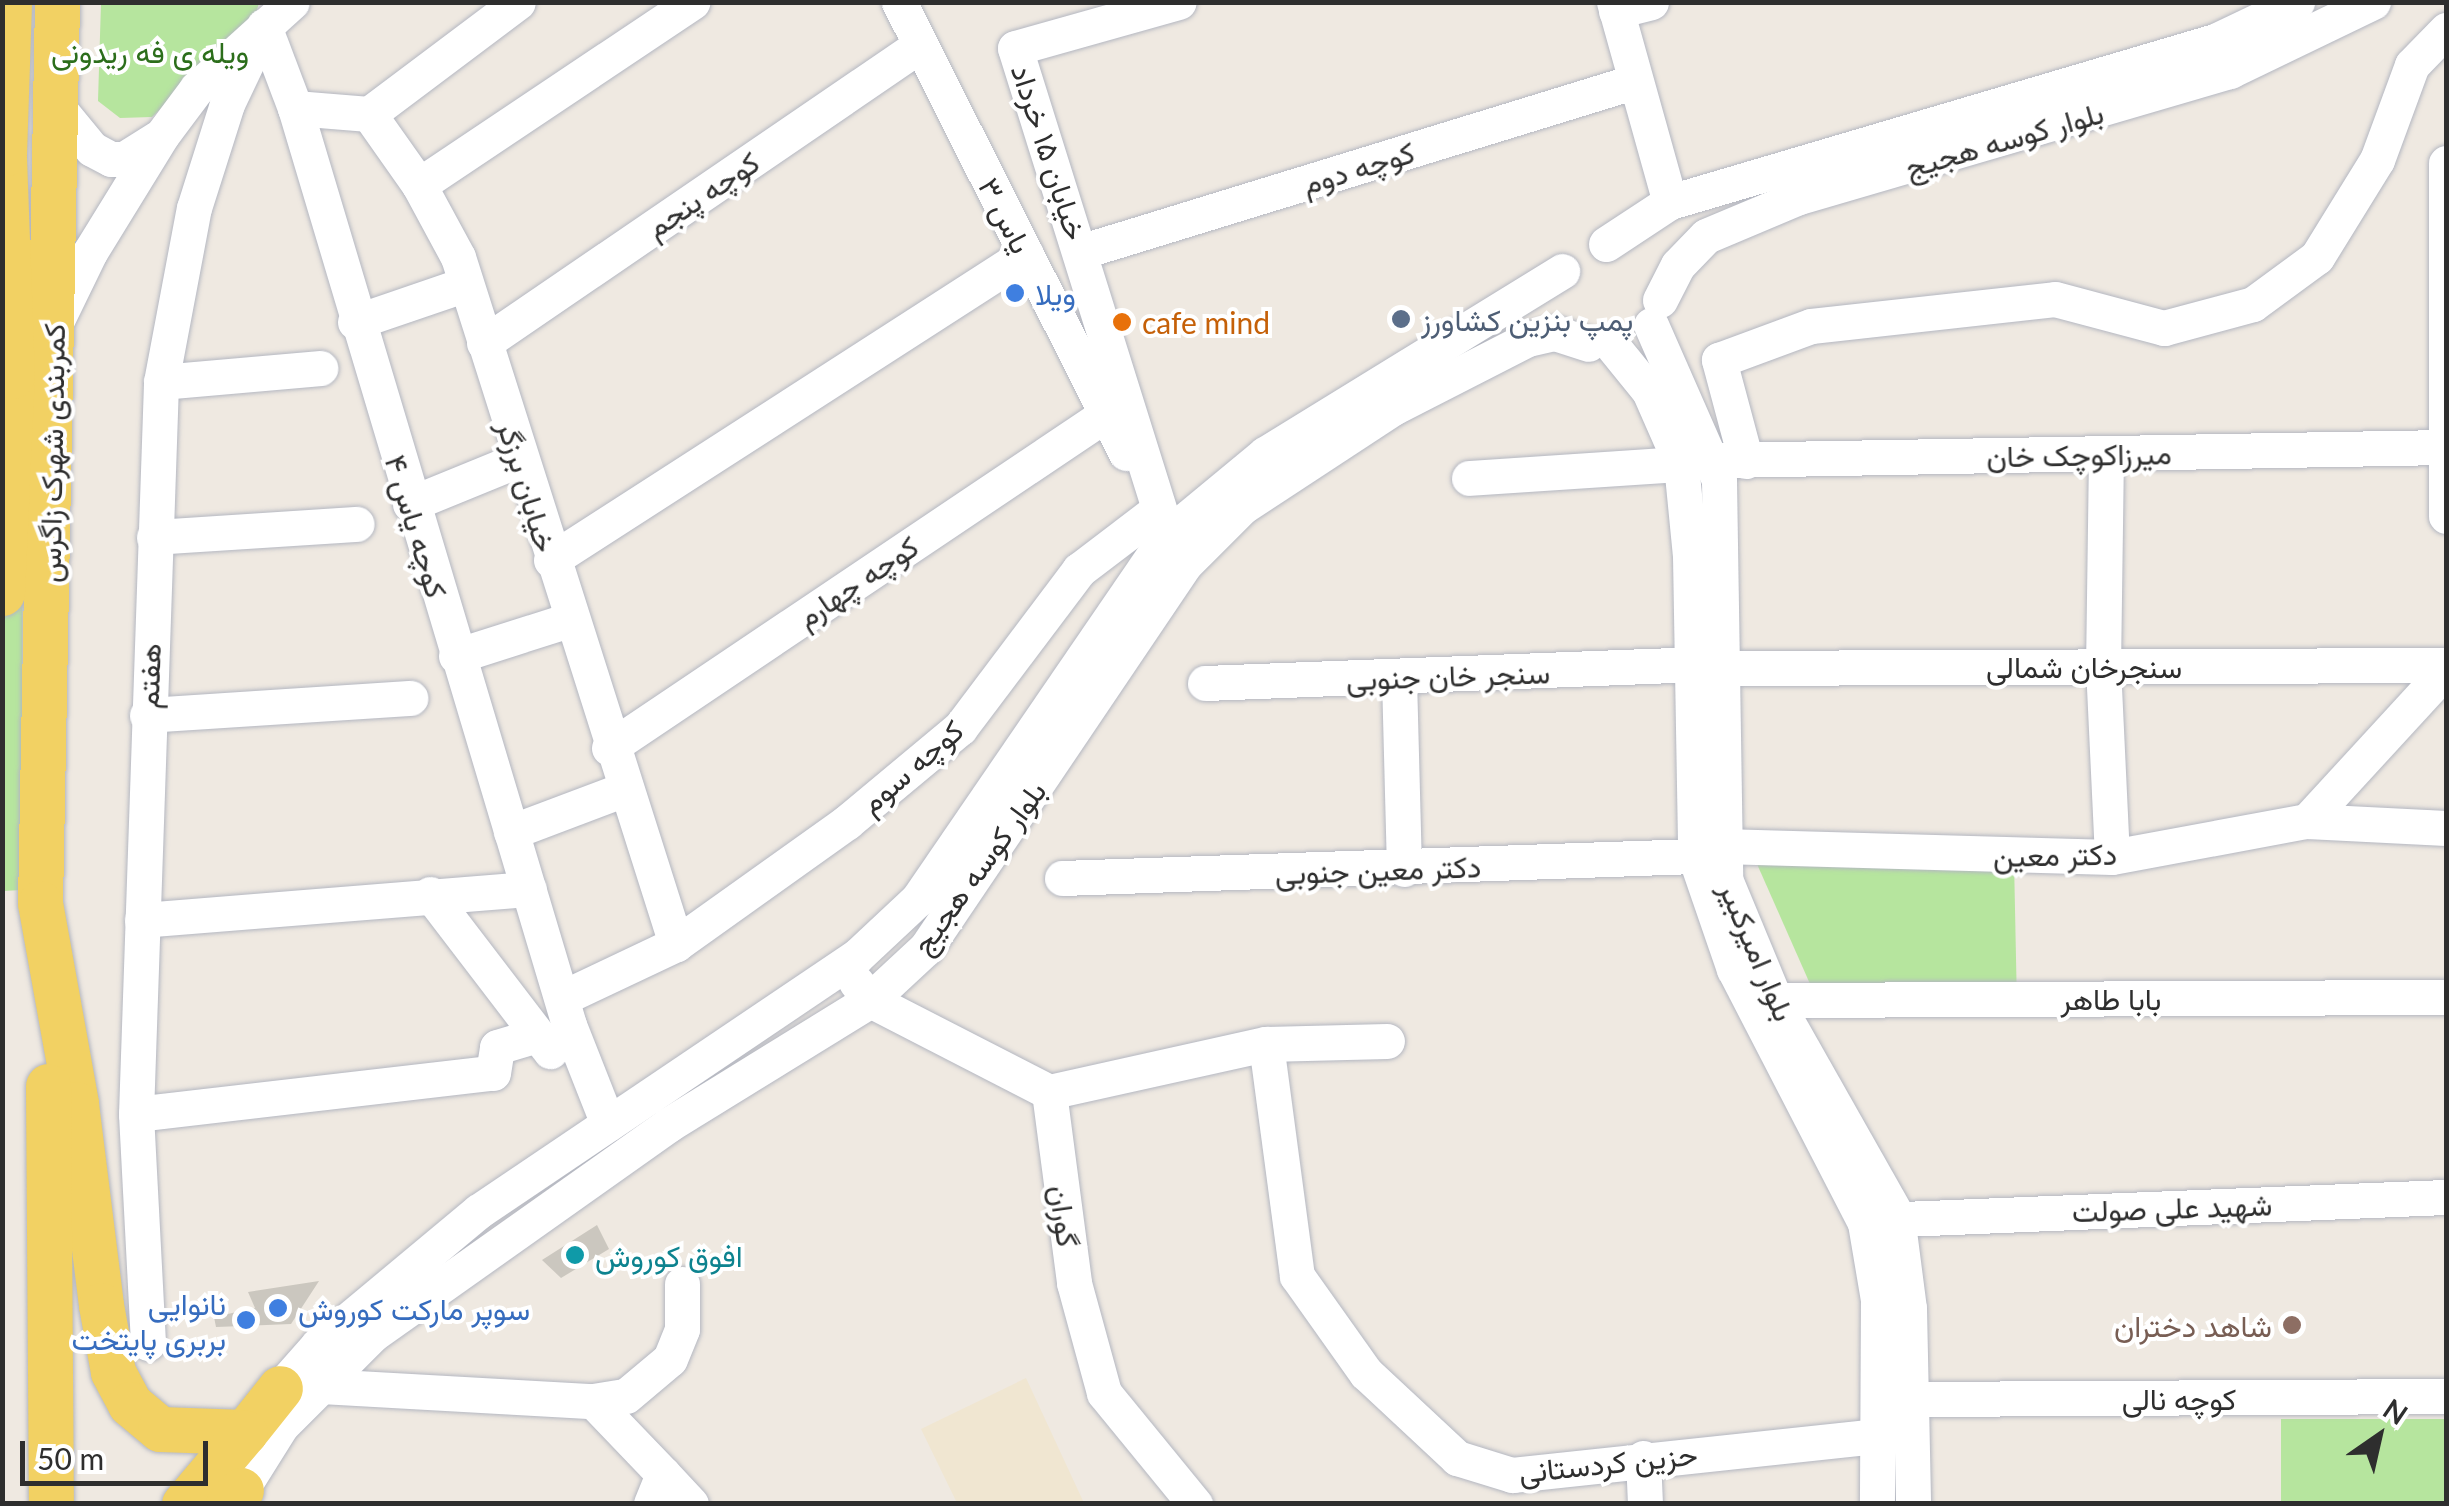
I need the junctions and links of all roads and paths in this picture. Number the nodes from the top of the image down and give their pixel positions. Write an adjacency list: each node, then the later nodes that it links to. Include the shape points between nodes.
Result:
1 (9, 2): 47 (main road, کمربندی شهرک زاگرس, via 4,154 12,376)
2 (57, 2): 16 (main road, کمربندی شهرک زاگرس)
3 (292, 2): 12 (street)
4 (518, 2): 18 (street)
5 (692, 2): 21 (street)
6 (899, 2): 14 (street, یاس ۳)
7 (1180, 2): 24 (street, خیابان ۱۵ خرداد, via 1015,48)
8 (1651, 2): 11 (street)
9 (2298, 2): 22 (street, بلوار کوسه هجیج, via 2215,41)
10 (2373, 2): 28 (street, بلوار کوسه هجیج, via 2230,71 1799,197 1706,236 1678,265)
11 (1615, 7): 15 (street)
12 (264, 26): 17 (street, کوچه یاس ۴); 19 (street, via 197,88); 34 (street, هفتم, via 227,104 194,208)
13 (2446, 30): 39 (street, via 2412,64 2376,160 2317,257 2253,304 2164,328 2055,299 1812,326 1718,360)
14 (920, 45): 25 (street, یاس ۳); 31 (street, کوچه پنجم)
15 (1633, 82): 22 (street); 24 (street, کوچه دوم)
16 (55, 104): 19 (street, via 92,149 112,159 124,159); 30 (main road, کمربندی شهرک زاگرس)
17 (295, 108): 18 (street); 29 (street, کوچه یاس ۴)
18 (369, 114): 21 (street, خیابان برزگر)
19 (162, 135): 30 (street, via 90,252)
20 (2445, 182): 36 (street)
21 (419, 185): 27 (street, خیابان برزگر)
22 (1670, 202): 23 (street, بلوار کوسه هجیج)
23 (1606, 244): 26 (street, via 1580,252); 28 (street, via 1646,260)
24 (1083, 252): 45 (street, خیابان ۱۵ خرداد)
25 (1026, 254): 35 (street, یاس ۳); 46 (street)
26 (1562, 272): 32 (street, via 1559,313); 45 (street, بلوار کوسه هجیج, via 1265,454)
27 (466, 284): 29 (street); 31 (street, خیابان برزگر)
28 (1656, 313): 32 (street); 39 (street, بلوار امیرکبیر)
29 (355, 322): 41 (street, کوچه یاس ۴)
30 (54, 326): 68 (main road, کمربندی شهرک زاگرس)
31 (484, 343): 38 (street, خیابان برزگر)
32 (1601, 346): 39 (street, بلوار امیرکبیر); 45 (street, بلوار کوسه هجیج, via 1555,333 1528,339 1393,408 1242,507)
33 (320, 368): 34 (street)
34 (161, 382): 44 (street, هفتم)
35 (1106, 414): 45 (street, یاس ۳); 57 (street, کوچه چهارم)
36 (2446, 447): 37 (street, میرزاکوچک خان); 42 (street)
37 (2106, 454): 39 (street, میرزاکوچک خان); 51 (street)
38 (520, 459): 41 (street); 46 (street, خیابان برزگر)
39 (1713, 461): 40 (street, میرزاکوچک خان); 50 (street, بلوار امیرکبیر, via 1721,502)
40 (1470, 478)
41 (410, 504): 49 (street, کوچه یاس ۴)
42 (2446, 516)
43 (357, 524): 44 (street)
44 (154, 537): 56 (street, هفتم)
45 (1170, 537): 70 (street, کوچه سوم, via 1078,570 960,728 847,822); 71 (street, بلوار کوسه هجیج, via 918,899); 73 (street, بلوار کوسه هجیج, via 936,934)
46 (551, 560): 48 (street, خیابان برزگر)
47 (2, 593)
48 (569, 620): 49 (street); 57 (street, خیابان برزگر)
49 (456, 656): 61 (street, کوچه یاس ۴)
50 (1706, 666): 51 (street, سنجرخان شمالی); 53 (street, سنجر خان جنوبی); 62 (street, بلوار امیرکبیر)
51 (2103, 666): 52 (street, سنجرخان شمالی); 63 (street)
52 (2446, 668): 59 (street)
53 (1399, 678): 54 (street, سنجر خان جنوبی); 64 (street)
54 (1205, 684)
55 (410, 698): 56 (street)
56 (147, 714): 69 (street, هفتم)
57 (609, 748): 58 (street, خیابان برزگر)
58 (622, 790): 61 (street); 70 (street, خیابان برزگر)
59 (2307, 821): 60 (street, دکتر معین); 63 (street, دکتر معین)
60 (2446, 828)
61 (512, 832): 66 (street, کوچه یاس ۴)
62 (1708, 851): 63 (street, دکتر معین); 64 (street, دکتر معین جنوبی); 74 (street, بلوار امیرکبیر); 82 (street, بلوار امیرکبیر, via 1734,969)
63 (2112, 857)
64 (1404, 869): 65 (street, دکتر معین جنوبی)
65 (1062, 878)
66 (529, 890): 67 (street); 75 (street, کوچه یاس ۴)
67 (430, 894): 69 (street, via 352,907); 75 (street)
68 (40, 903): 88 (main road, کمربندی شهرک زاگرس, via 113,1372 130,1404 160,1429); 93 (main road, کمربندی شهرک زاگرس, via 50,1133)
69 (142, 920): 80 (street, هفتم)
70 (676, 944): 75 (street, کوچه سوم)
71 (843, 966): 73 (street); 79 (street, بلوار کوسه هجیج)
72 (2446, 997): 74 (street, بابا طاهر)
73 (870, 1000): 78 (street); 88 (street, بلوار کوسه هجیج, via 507,1234)
74 (1775, 1000): 82 (street, بلوار امیرکبیر)
75 (556, 1020): 79 (street, کوچه یاس ۴); 80 (street, کوچه سوم, via 497,1047 492,1073)
76 (1387, 1042): 77 (street)
77 (1266, 1044): 78 (street); 90 (street, حزین کردستانی, via 1297,1276 1366,1373 1457,1458 1512,1475)
78 (1049, 1092): 96 (street, گوران, via 1074,1283 1104,1394)
79 (601, 1112): 88 (street, بلوار کوسه هجیج, via 318,1345)
80 (136, 1114): 84 (street, هفتم)
81 (2446, 1197): 82 (street, شهید علی صولت)
82 (1881, 1219): 86 (street, بلوار امیرکبیر, via 1910,1308); 89 (street, بلوار امیرکبیر)
83 (682, 1284): 87 (street, via 682,1329 670,1359 626,1396)
84 (148, 1343)
85 (2446, 1396): 86 (street, کوچه نالی)
86 (1911, 1399): 99 (street, بلوار امیرکبیر)
87 (593, 1402): 88 (street); 91 (street)
88 (282, 1408): 92 (street); 94 (main road)
89 (1878, 1436): 90 (street, حزین کردستانی); 98 (street, بلوار امیرکبیر)
90 (1642, 1458): 97 (street)
91 (657, 1489): 95 (street)
92 (235, 1499)
93 (52, 1504)
94 (184, 1504)
95 (691, 1504)
96 (1196, 1504)
97 (1645, 1504)
98 (1877, 1504)
99 (1913, 1504)

